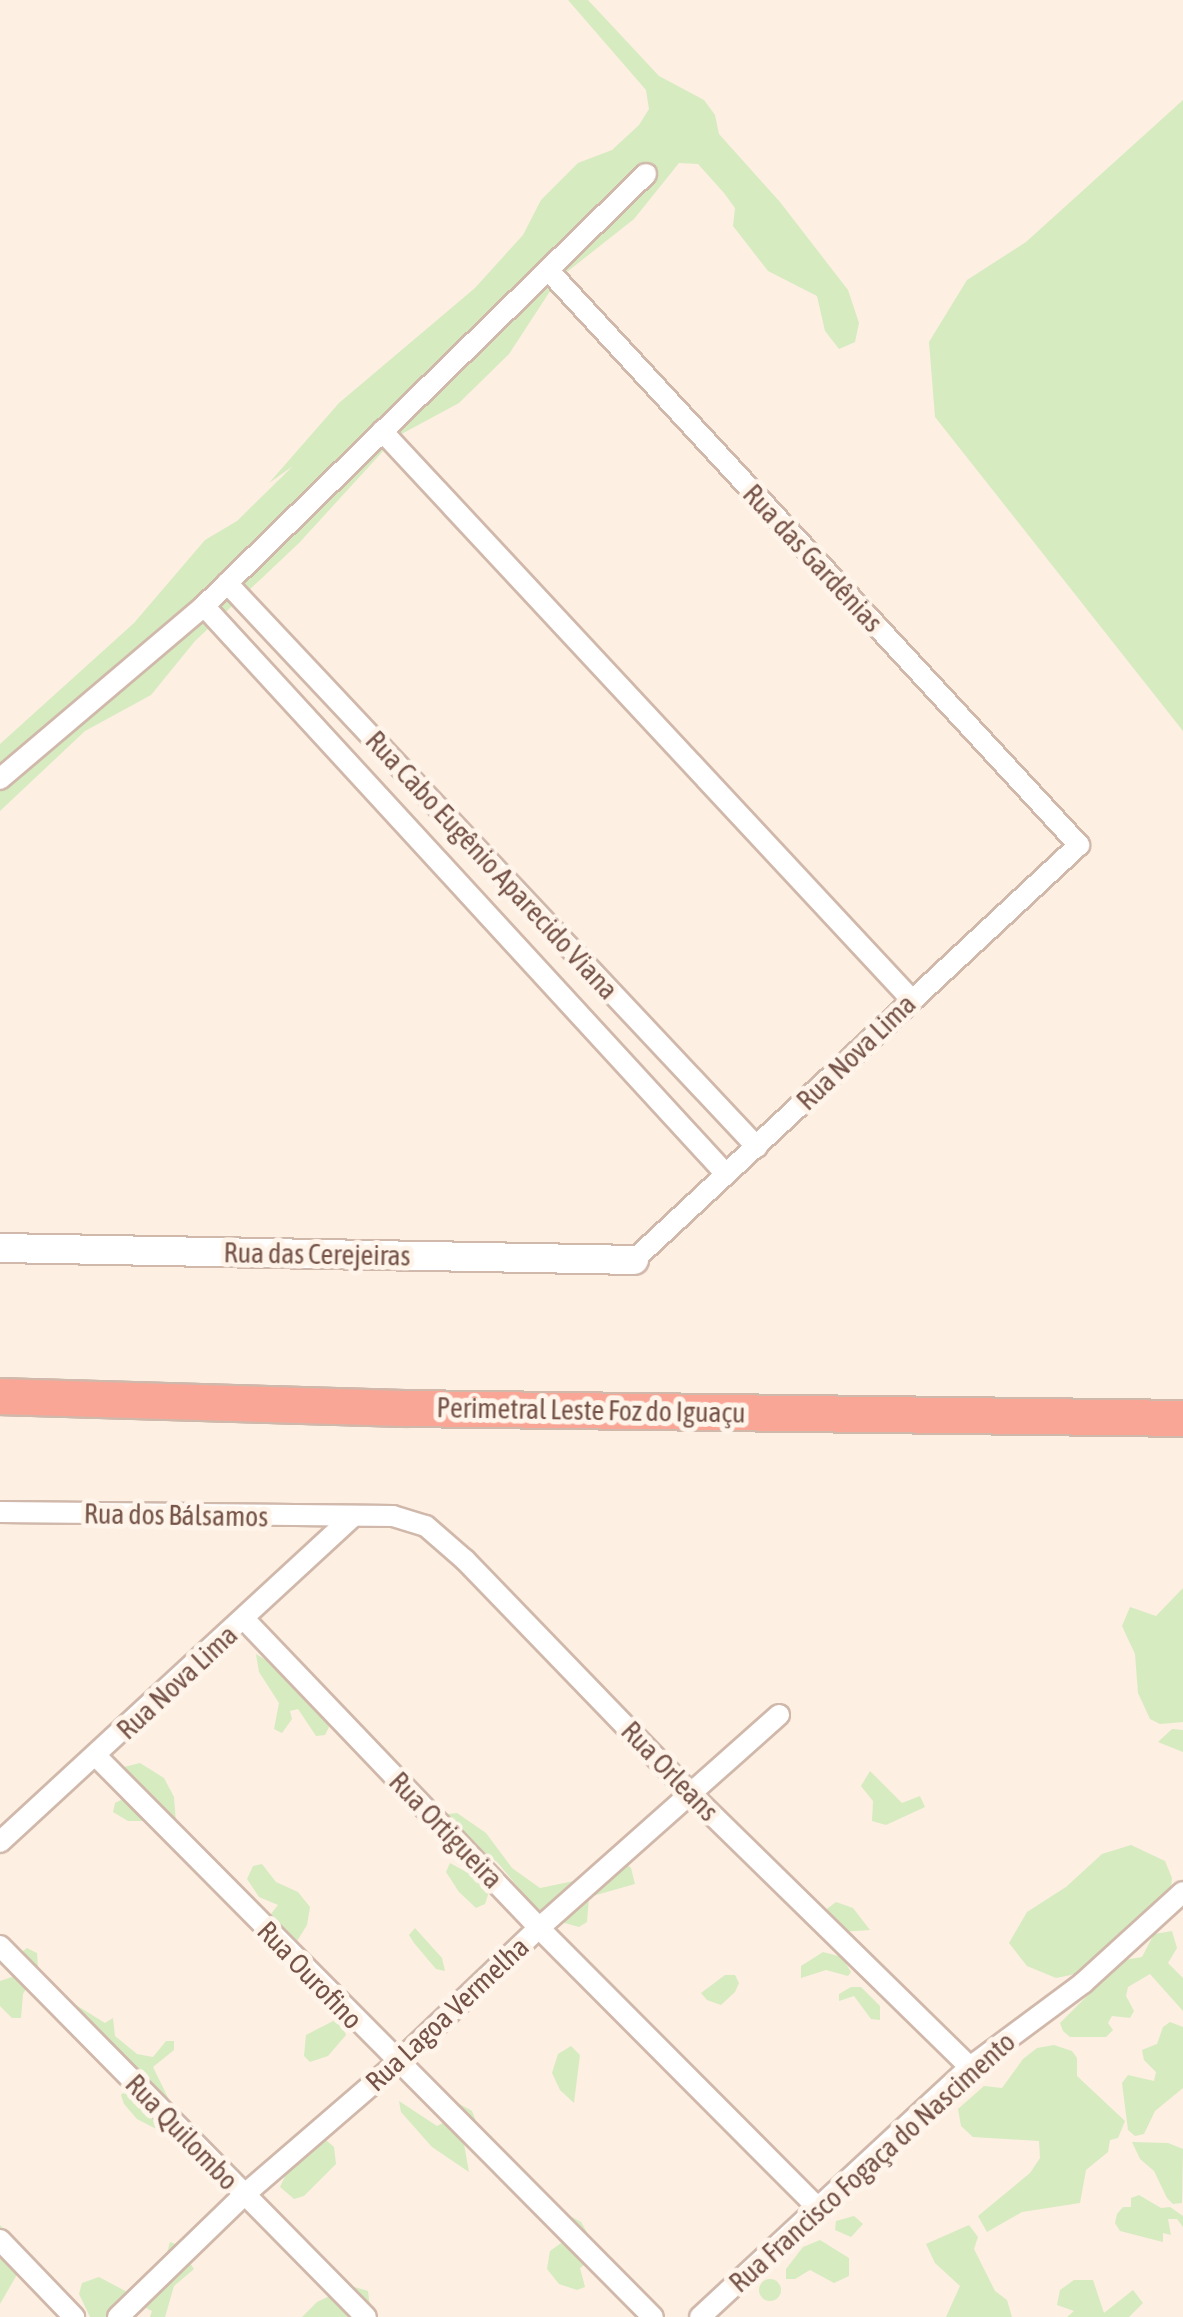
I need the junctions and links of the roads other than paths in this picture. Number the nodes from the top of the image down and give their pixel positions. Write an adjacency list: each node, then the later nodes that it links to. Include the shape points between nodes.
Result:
1 (646, 174): 2 (street)
2 (548, 270): 3 (street); 7 (street, Rua das Gardênias)
3 (382, 432): 4 (street); 8 (street)
4 (227, 584): 5 (street); 9 (street, Rua Cabo Eugênio Aparecido Viana)
5 (204, 606): 6 (street); 10 (street, Rua Cabo Eugênio Aparecido Viana)
6 (0, 779)
7 (1079, 844): 8 (street, Rua Nova Lima)
8 (911, 998): 9 (street, Rua Nova Lima)
9 (757, 1147): 10 (street, Rua Nova Lima)
10 (726, 1174): 12 (street, Rua Nova Lima)
11 (0, 1248): 12 (street, Rua das Cerejeiras)
12 (634, 1260)
13 (0, 1396): 14 (highway, Perimetral Leste Foz do Iguaçu)
14 (1183, 1418)
15 (0, 1512): 16 (street, Rua dos Bálsamos)
16 (351, 1518): 17 (street, Rua Nova Lima); 20 (street, Rua Orleans, via 393,1516 426,1526)
17 (244, 1619): 19 (street, Rua Nova Lima); 23 (street, Rua Ortigueira)
18 (779, 1715): 20 (street, Rua Lagoa Vermelha)
19 (97, 1757): 21 (street, Rua Nova Lima); 25 (street, Rua Ourofino)
20 (692, 1795): 23 (street, Rua Lagoa Vermelha); 26 (street, Rua Orleans)
21 (0, 1842)
22 (1183, 1892): 26 (street, Rua Francisco Fogaça do Nascimento, via 1083,1983)
23 (540, 1928): 25 (street, Rua Lagoa Vermelha); 28 (street, Rua Ortigueira)
24 (0, 1946): 27 (street, Rua Quilombo)
25 (397, 2063): 27 (street, Rua Lagoa Vermelha); 33 (street, Rua Ourofino)
26 (970, 2067): 28 (street, Rua Francisco Fogaça do Nascimento)
27 (244, 2195): 31 (street, Rua Lagoa Vermelha); 32 (street, Rua Quilombo)
28 (819, 2209): 34 (street, Rua Francisco Fogaça do Nascimento)
29 (0, 2240): 30 (street)
30 (74, 2317)
31 (118, 2317)
32 (366, 2317)
33 (653, 2317)
34 (700, 2317)

